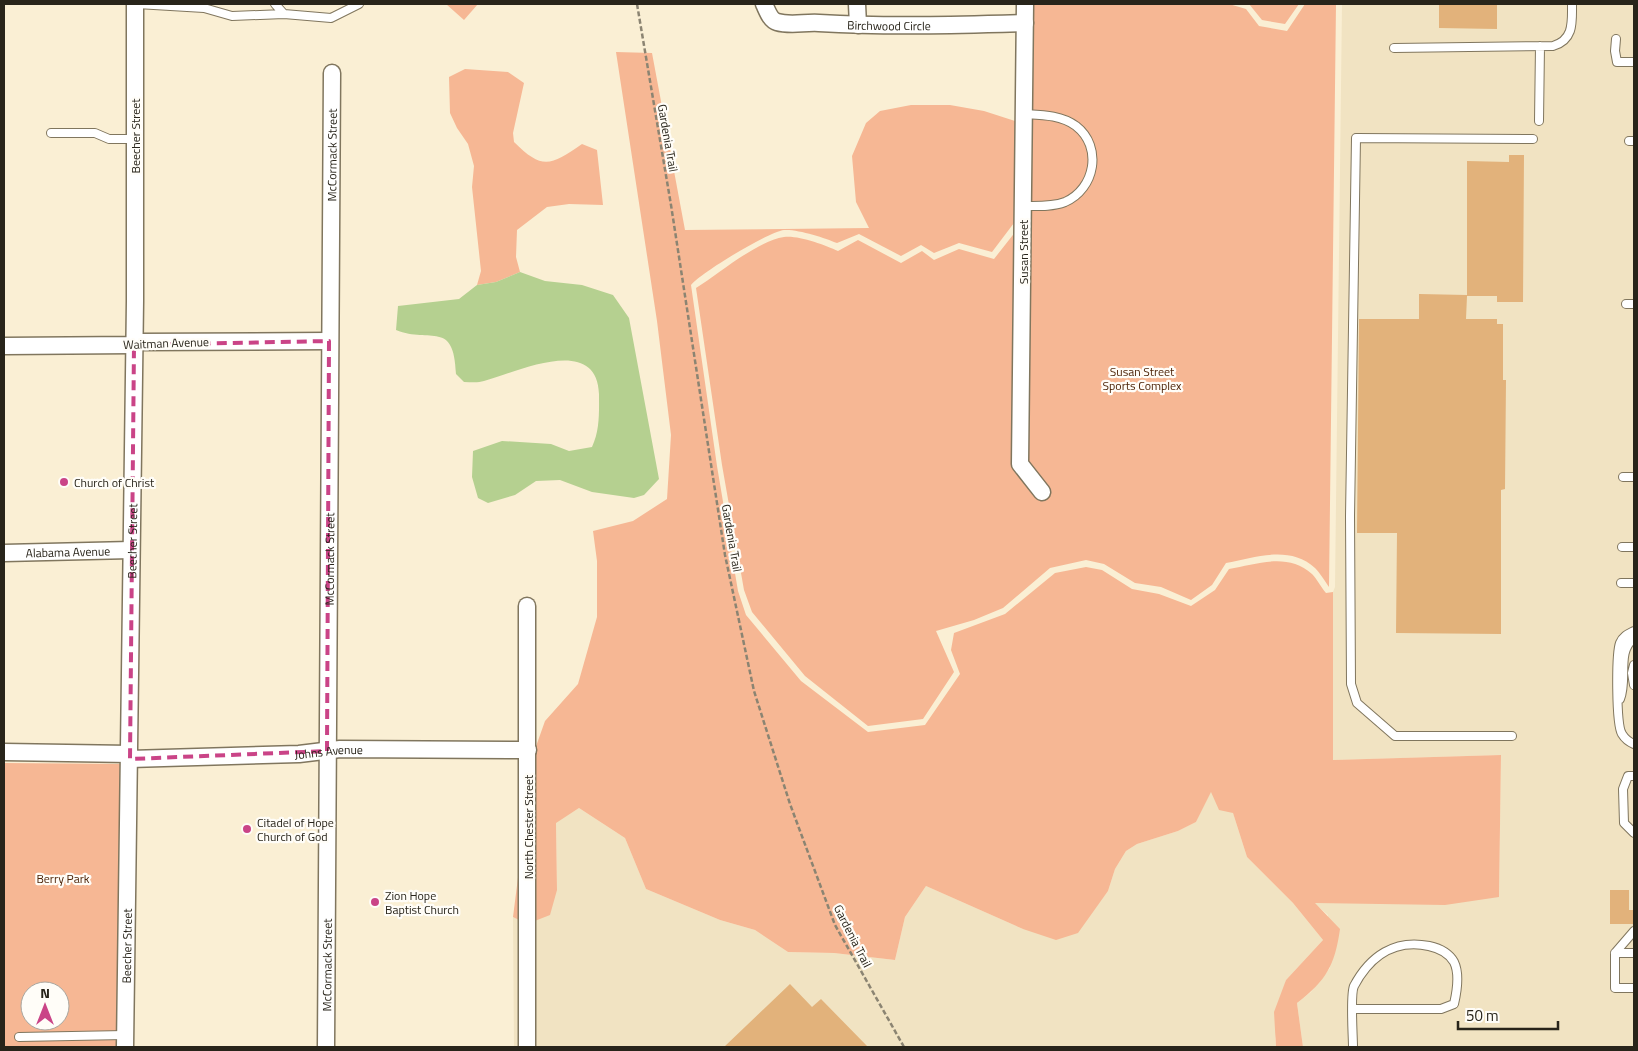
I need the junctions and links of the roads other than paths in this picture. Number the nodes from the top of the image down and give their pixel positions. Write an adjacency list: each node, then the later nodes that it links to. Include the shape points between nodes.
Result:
1 (136, 4): 8 (lane); 21 (street, Beecher Street)
2 (274, 4): 10 (lane)
3 (359, 4): 10 (lane, via 331,18)
4 (764, 4): 12 (street, Birchwood Circle, via 775,22)
5 (857, 4): 12 (street)
6 (1025, 4): 11 (street, Susan Street)
7 (1572, 4): 14 (lane, via 1569,36 1560,44)
8 (168, 5): 9 (lane)
9 (204, 6): 10 (lane, via 232,16)
10 (284, 14)
11 (1025, 23): 12 (street, Birchwood Circle); 18 (street, Susan Street)
12 (858, 25)
13 (1616, 39): 16 (lane, via 1617,62)
14 (1540, 46): 15 (lane); 19 (lane)
15 (1394, 48)
16 (1634, 62)
17 (332, 73): 24 (street, McCormack Street)
18 (1024, 114): 23 (street, Susan Street); 23 (lane, via 1049,116 1076,127 1085,137 1093,155 1091,174 1072,198 1051,206)
19 (1539, 121)
20 (50, 133): 21 (lane, via 95,133 109,139)
21 (135, 139): 25 (street, Beecher Street)
22 (1533, 140): 42 (lane, via 1356,138 1350,516 1351,684 1357,703 1395,736)
23 (1023, 206): 29 (street, Susan Street, via 1020,464)
24 (329, 341): 25 (street, Waitman Avenue, via 138,342); 45 (street, McCormack Street)
25 (134, 345): 26 (street, Waitman Avenue); 32 (street, Beecher Street)
26 (4, 346)
27 (1623, 477): 28 (lane)
28 (1634, 477)
29 (1042, 492)
30 (1622, 547): 31 (lane)
31 (1634, 547)
32 (130, 550): 33 (street, Alabama Avenue); 47 (street, Beecher Street)
33 (4, 553)
34 (1621, 583): 35 (lane)
35 (1634, 583)
36 (527, 606): 44 (street, North Chester Street)
37 (1634, 631): 41 (lane, via 1626,635 1618,649)
38 (1634, 638): 41 (lane, via 1624,651 1624,690)
39 (1634, 665): 40 (lane)
40 (1634, 685)
41 (1618, 703): 43 (lane, via 1620,730)
42 (1512, 736)
43 (1634, 744)
44 (528, 750): 45 (street, Johns Avenue); 58 (street, North Chester Street)
45 (327, 751): 47 (street, Johns Avenue); 57 (street, McCormack Street)
46 (4, 752): 47 (street, Johns Avenue)
47 (130, 756): 56 (street, Beecher Street)
48 (1631, 776): 49 (lane, via 1623,789 1624,823)
49 (1634, 833)
50 (1634, 930): 51 (lane)
51 (1615, 953): 52 (lane); 53 (lane, via 1615,988)
52 (1634, 953)
53 (1634, 988)
54 (1353, 1009): 54 (lane, via 1353,988 1382,953 1398,945 1438,948 1454,961 1457,974 1454,1004 1441,1009); 59 (lane)
55 (19, 1037): 56 (lane)
56 (125, 1041)
57 (326, 1047)
58 (527, 1047)
59 (1353, 1047)

